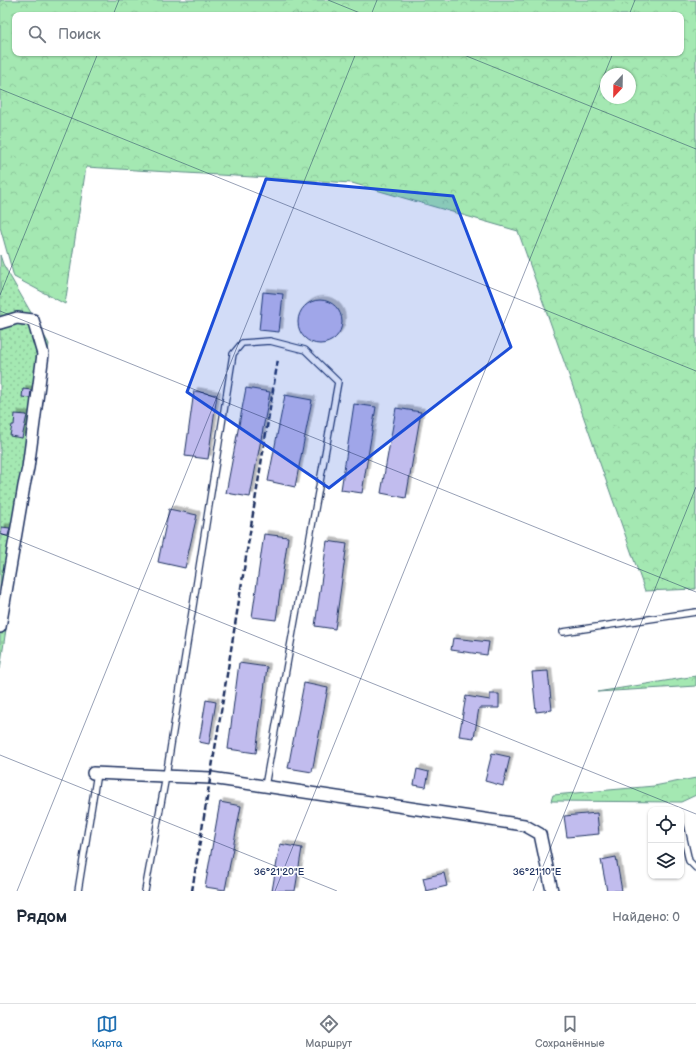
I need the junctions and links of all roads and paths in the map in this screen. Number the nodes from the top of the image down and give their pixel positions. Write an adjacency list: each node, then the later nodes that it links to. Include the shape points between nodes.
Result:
1 (0, 323): 2 (street, via 17,318 33,320 44,354 28,468)
2 (1, 605): 4 (street)
3 (696, 612): 5 (lane)
4 (0, 627)
5 (563, 632)
6 (95, 773): 7 (street); 11 (lane)
7 (166, 776): 8 (street, via 211,778); 8 (lane, via 234,354 242,343 270,341 306,350 338,382); 12 (lane)
8 (265, 786): 13 (street, via 524,825 540,834)
9 (684, 839): 10 (lane, via 689,861)
10 (696, 868)
11 (78, 891)
12 (144, 891)
13 (552, 891)

